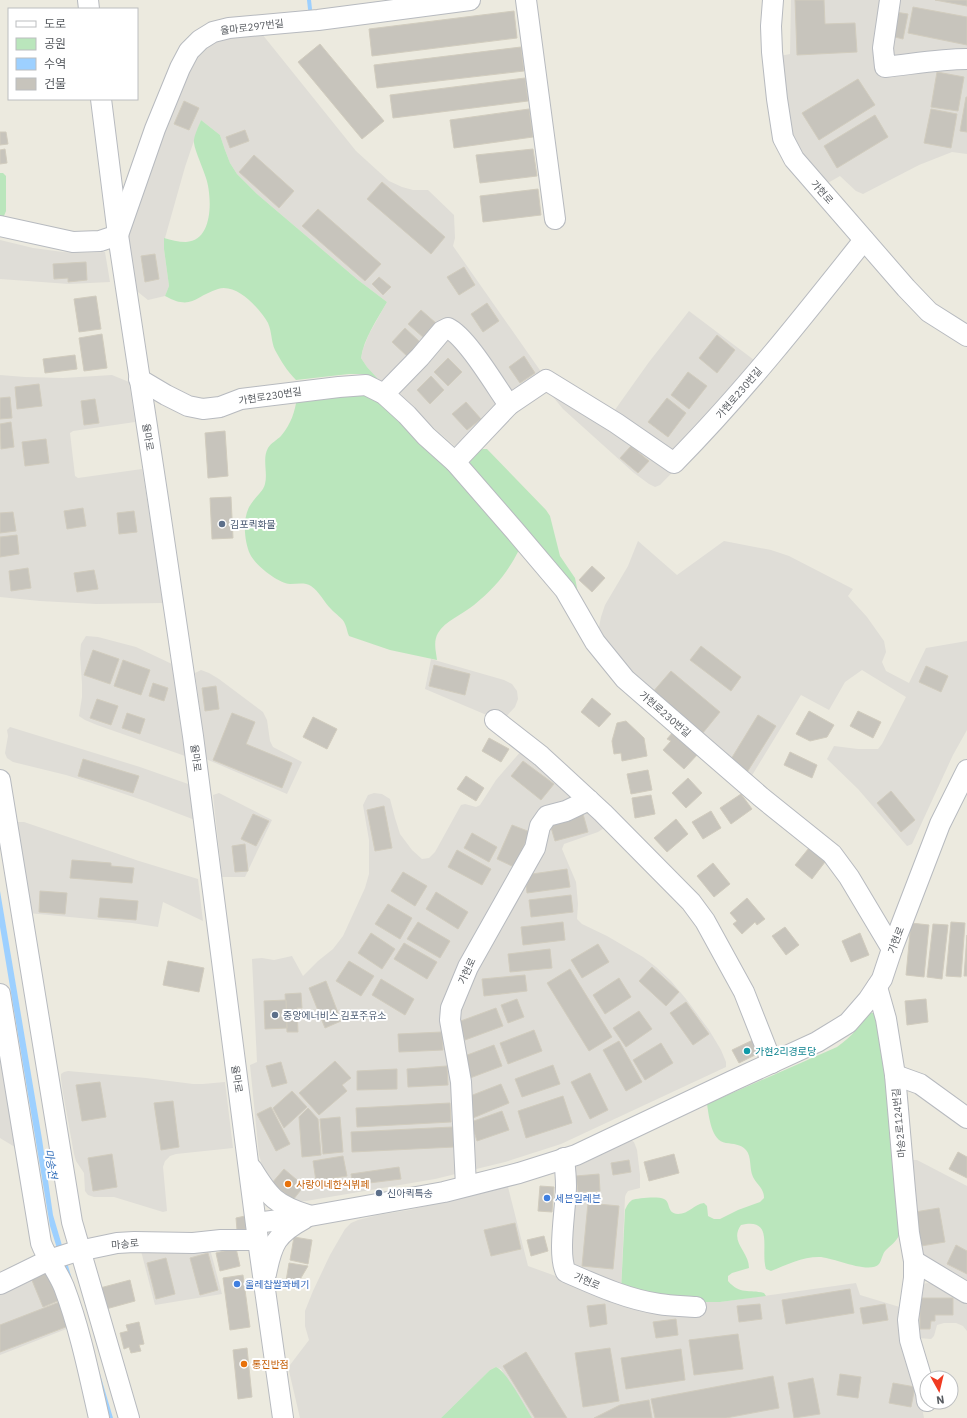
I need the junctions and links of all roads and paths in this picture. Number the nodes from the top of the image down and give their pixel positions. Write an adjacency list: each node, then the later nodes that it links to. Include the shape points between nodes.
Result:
1 (470, 0): 9 (street, 율마로297번길, via 318,20 229,28 213,32 200,40 189,51 180,68 155,129)
2 (526, 0): 7 (street)
3 (773, 0): 10 (street, 가현로, via 772,52 783,138 794,159)
4 (890, 0): 5 (street, via 883,48 885,67 946,59)
5 (967, 59)
6 (101, 100): 9 (street, 율마로)
7 (555, 219)
8 (0, 226): 9 (street, via 73,242 100,241)
9 (118, 235): 12 (street, 율마로)
10 (864, 240): 11 (street, 가현로, via 929,312); 14 (street, 가현로230번길, via 784,341 711,426 674,463 616,423 546,380)
11 (967, 336)
12 (139, 379): 13 (street, 가현로230번길, via 188,406 202,409 220,407 241,399 338,387 366,386); 27 (street, 율마로, via 193,736)
13 (384, 394): 14 (street, via 442,331 448,328 455,331 469,348); 15 (street, 가현로230번길)
14 (509, 405): 15 (street, 가현로230번길)
15 (455, 462): 20 (street, 가현로230번길, via 565,590 596,642 625,679 761,797 832,854 849,877)
16 (495, 720): 19 (street, via 541,756)
17 (967, 770): 20 (street, 가현로, via 940,824)
18 (0, 780): 31 (street)
19 (589, 800): 23 (street, via 691,902 705,921 744,992); 28 (street, 가현로, via 566,811 547,816 540,826 535,848 468,967 451,1008 450,1020 461,1082)
20 (892, 949): 21 (street, 가현로)
21 (877, 987): 23 (street, 가현로, via 848,1023 817,1042); 24 (street, 마송2로124번길, via 886,1019)
22 (0, 994): 32 (street, via 42,1243)
23 (772, 1063): 26 (street, 가현로, via 576,1155)
24 (895, 1075): 25 (street, via 920,1084); 33 (street, 마송2로124번길, via 909,1233)
25 (967, 1118)
26 (564, 1158): 28 (street, 가현로, via 519,1173); 37 (street, 가현로, via 566,1187 562,1266 566,1272 638,1299 659,1304)
27 (248, 1162): 29 (street, via 270,1196 289,1209); 30 (street, 율마로)
28 (466, 1186): 29 (street, 가현로)
29 (310, 1216): 30 (street, 가현로); 35 (street, via 290,1227 279,1237 273,1247)
30 (257, 1231): 31 (street, 마송로, via 221,1240 193,1243 118,1243); 35 (street, 율마로)
31 (77, 1251): 32 (street, 마송로); 40 (street)
32 (52, 1259): 34 (street, 마송로); 39 (street, via 79,1335)
33 (914, 1261): 36 (street); 38 (street, 마송2로124번길, via 908,1320 910,1340)
34 (0, 1284)
35 (264, 1285): 41 (street, 율마로)
36 (967, 1293)
37 (696, 1307)
38 (919, 1370)
39 (99, 1418)
40 (129, 1418)
41 (283, 1418)

